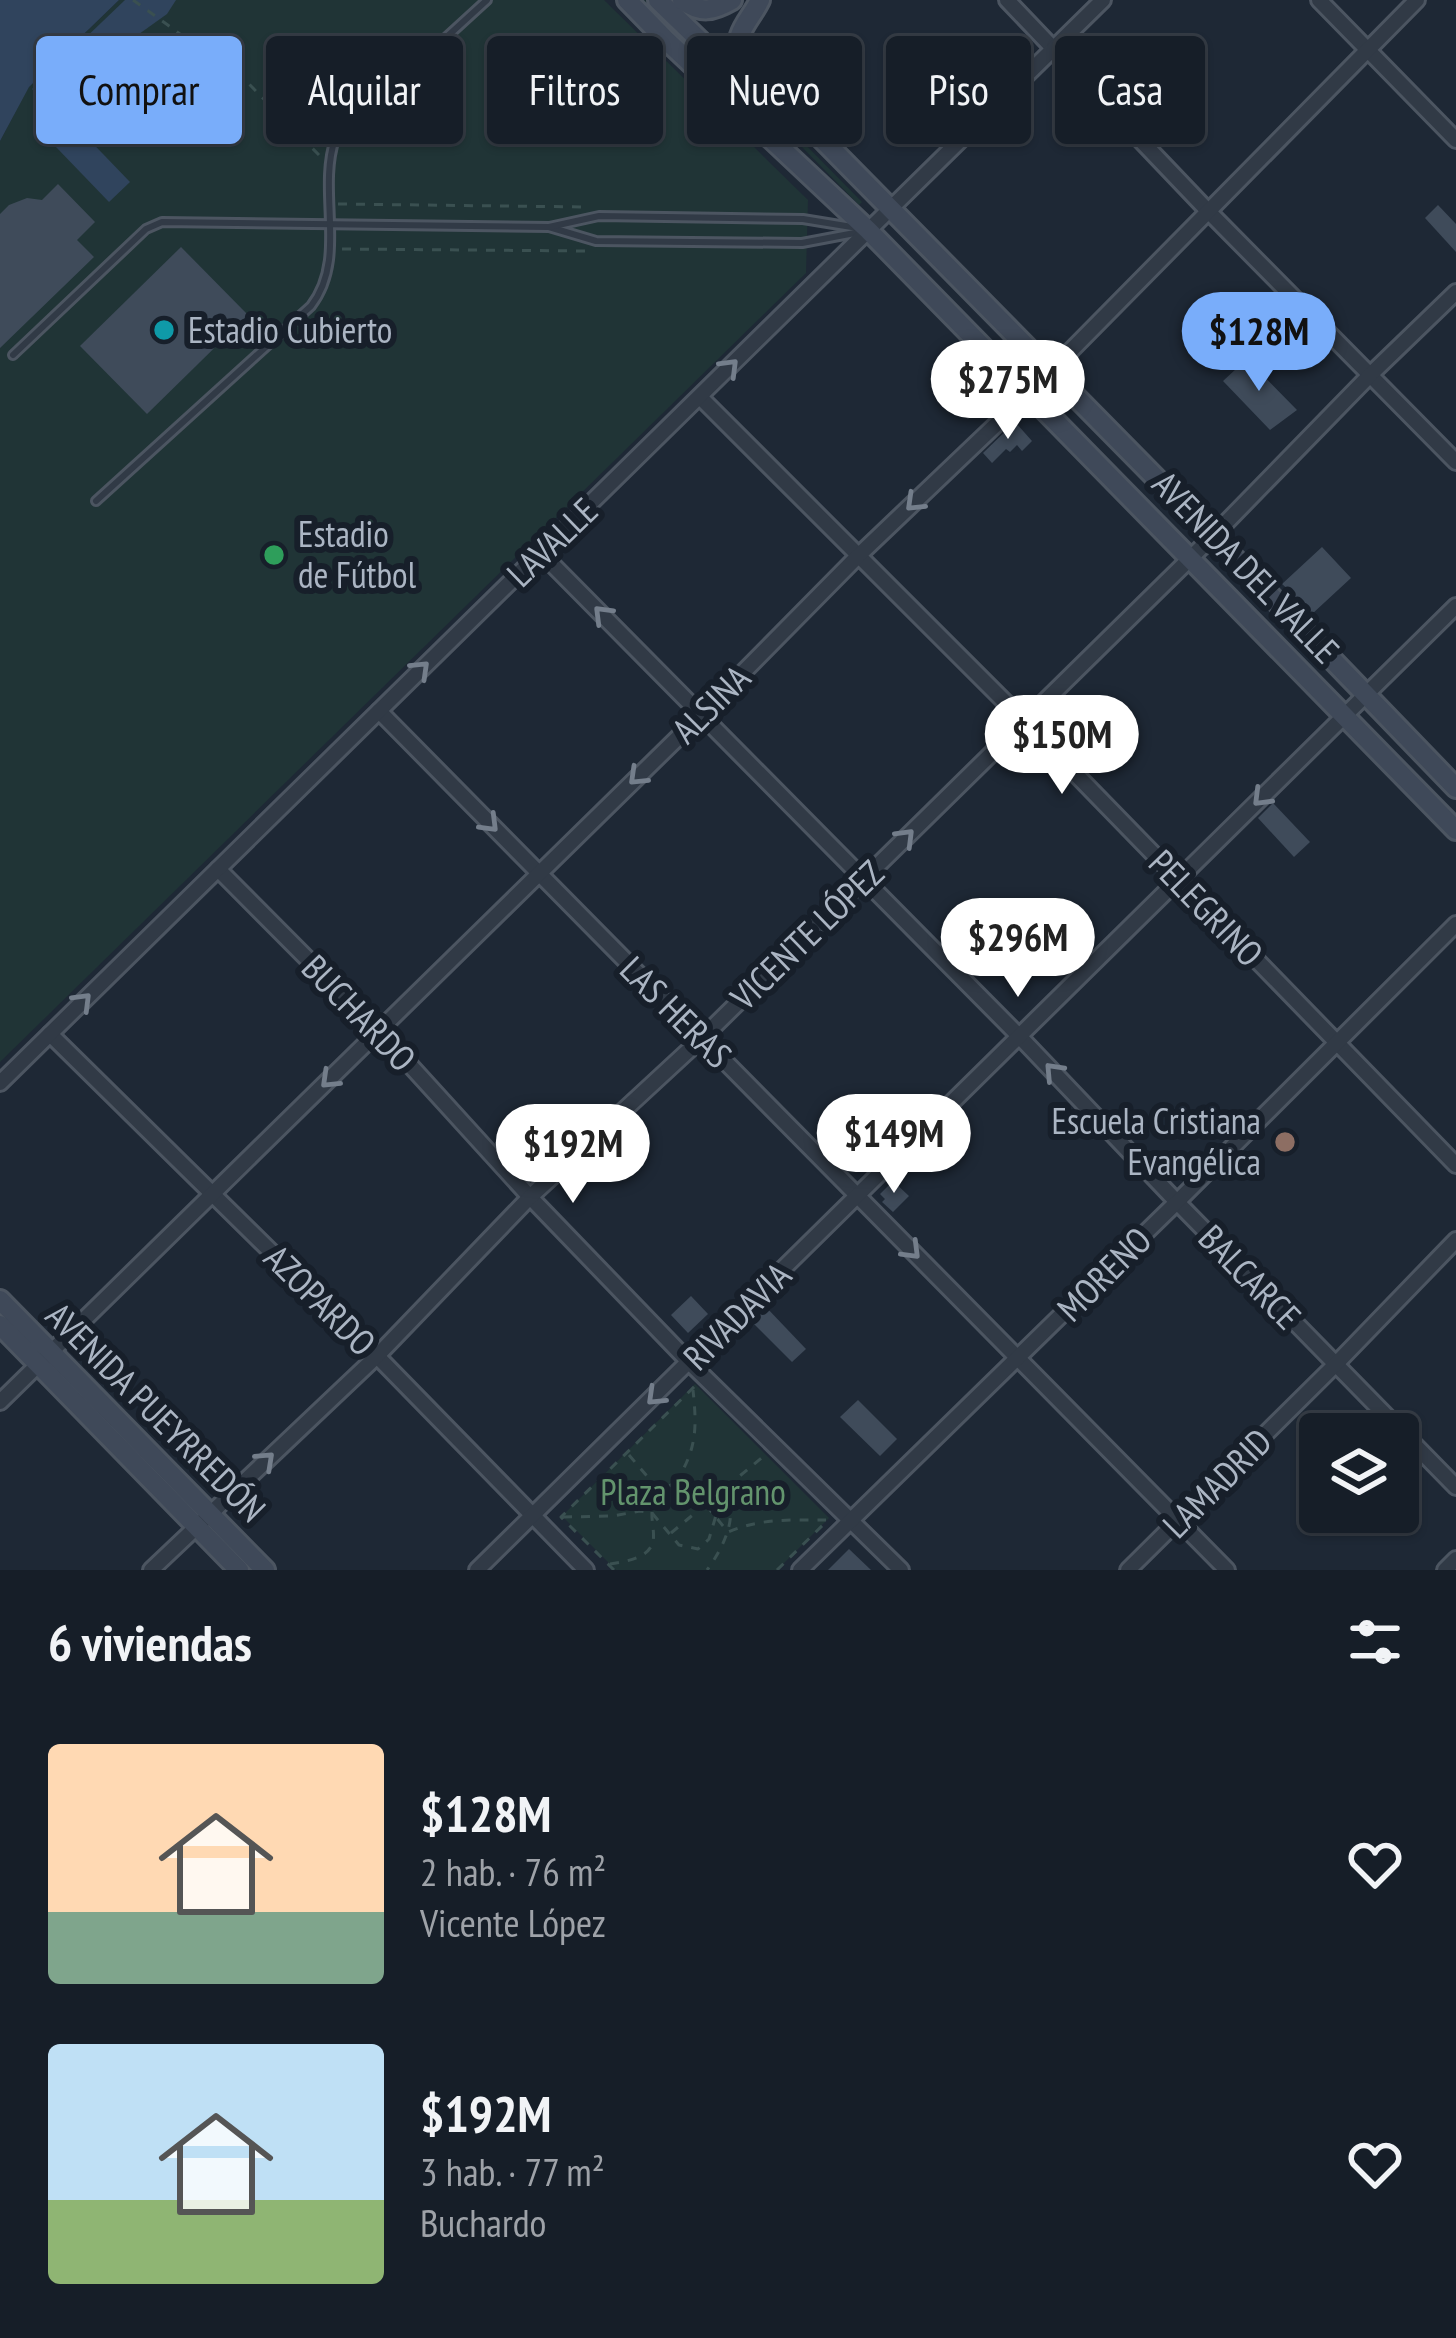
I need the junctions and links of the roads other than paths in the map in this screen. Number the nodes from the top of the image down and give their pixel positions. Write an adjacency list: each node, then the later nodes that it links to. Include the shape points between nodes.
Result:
1 (487, 0): 19 (lane, via 335,140)
2 (627, 0): 21 (main road, AVENIDA DEL VALLE)
3 (658, 0): 11 (main road, AVENIDA DEL VALLE)
4 (682, 0): 5 (main road, via 701,11)
5 (732, 0)
6 (760, 0): 12 (main road)
7 (1007, 0): 14 (street)
8 (1103, 0): 14 (street, LAVALLE)
9 (1318, 0): 13 (street)
10 (1417, 0): 13 (street, ALSINA)
11 (695, 36)
12 (739, 36)
13 (1367, 49): 15 (street); 18 (street, ALSINA)
14 (1053, 50): 17 (street, LAVALLE); 18 (street)
15 (1456, 140)
16 (825, 144): 17 (main road, AVENIDA DEL VALLE)
17 (890, 209): 21 (street, LAVALLE); 24 (main road, AVENIDA DEL VALLE)
18 (1208, 211): 24 (street, ALSINA); 25 (street)
19 (329, 226): 20 (lane); 23 (lane, via 162,222); 29 (lane, via 330,265 311,306)
20 (549, 227): 21 (lane, via 599,216 803,219); 21 (lane, via 596,242 802,243)
21 (868, 230): 26 (main road, AVENIDA DEL VALLE); 27 (street, LAVALLE, one-way to 21)
22 (1456, 292): 25 (street, VICENTE LÓPEZ)
23 (13, 355)
24 (1050, 371): 26 (street, ALSINA); 30 (main road, AVENIDA DEL VALLE)
25 (1371, 374): 28 (street); 30 (street, VICENTE LÓPEZ)
26 (1029, 393): 32 (street, ALSINA, one-way to 32); 33 (main road, AVENIDA DEL VALLE)
27 (700, 397): 31 (street, LAVALLE); 32 (street, PELEGRINO)
28 (1456, 462)
29 (96, 501)
30 (1213, 536): 33 (street, VICENTE LÓPEZ); 35 (main road, AVENIDA DEL VALLE)
31 (540, 552): 36 (street, LAVALLE, one-way to 31); 37 (street, BALCARCE, one-way to 31)
32 (858, 556): 37 (street, ALSINA); 39 (street, PELEGRINO)
33 (1191, 557): 38 (main road, AVENIDA DEL VALLE); 39 (street, VICENTE LÓPEZ)
34 (1456, 606): 35 (street, RIVADAVIA)
35 (1365, 695): 38 (street, RIVADAVIA); 40 (main road, AVENIDA DEL VALLE)
36 (379, 711): 42 (street, LAVALLE); 43 (street, LAS HERAS, one-way to 43)
37 (701, 715): 43 (street, ALSINA, one-way to 43); 44 (street, BALCARCE)
38 (1344, 716): 41 (main road, AVENIDA DEL VALLE); 45 (street, RIVADAVIA, one-way to 45)
39 (1024, 721): 44 (street, VICENTE LÓPEZ, one-way to 39); 45 (street, PELEGRINO)
40 (1456, 788)
41 (1456, 830)
42 (218, 869): 47 (street, BUCHARDO); 48 (street, LAVALLE, one-way to 42)
43 (539, 873): 47 (street, ALSINA); 50 (street, LAS HERAS)
44 (864, 879): 49 (street, BALCARCE); 50 (street, VICENTE LÓPEZ)
45 (1178, 880): 49 (street, RIVADAVIA); 51 (street, PELEGRINO)
46 (1456, 924): 51 (street, MORENO)
47 (379, 1031): 54 (street, ALSINA, one-way to 54); 55 (street, BUCHARDO)
48 (50, 1034): 52 (street, LAVALLE); 54 (street, AZOPARDO)
49 (1020, 1037): 56 (street, RIVADAVIA); 57 (street, BALCARCE, one-way to 49)
50 (702, 1038): 55 (street, VICENTE LÓPEZ); 56 (street, LAS HERAS)
51 (1337, 1041): 53 (street, PELEGRINO); 57 (street, MORENO)
52 (0, 1084)
53 (1456, 1165)
54 (212, 1192): 61 (street, AZOPARDO); 63 (street, ALSINA)
55 (530, 1197): 61 (street, VICENTE LÓPEZ); 64 (street, BUCHARDO)
56 (858, 1197): 62 (street, LAS HERAS, one-way to 62); 64 (street, RIVADAVIA)
57 (1177, 1202): 62 (street, MORENO); 65 (street, BALCARCE)
58 (1456, 1240): 65 (street, LAMADRID)
59 (0, 1300): 63 (main road, AVENIDA PUEYRREDÓN)
60 (0, 1325): 63 (main road, AVENIDA PUEYRREDÓN)
61 (377, 1356): 68 (street, AZOPARDO); 69 (street, VICENTE LÓPEZ, one-way to 61)
62 (1018, 1358): 70 (street, MORENO); 71 (street, LAS HERAS)
63 (45, 1359): 66 (street, ALSINA); 69 (main road, AVENIDA PUEYRREDÓN)
64 (690, 1363): 68 (street, RIVADAVIA, one-way to 68); 70 (street, BUCHARDO)
65 (1335, 1365): 67 (street, BALCARCE); 71 (street, LAMADRID)
66 (0, 1402)
67 (1456, 1487)
68 (532, 1516): 76 (street, RIVADAVIA); 77 (street, AZOPARDO)
69 (203, 1520): 73 (street, VICENTE LÓPEZ); 74 (main road, AVENIDA PUEYRREDÓN); 75 (main road, AVENIDA PUEYRREDÓN)
70 (849, 1520): 78 (street, MORENO); 79 (street, BUCHARDO)
71 (1178, 1521): 80 (street, LAMADRID); 81 (street, LAS HERAS)
72 (1456, 1559): 82 (street)
73 (151, 1570)
74 (238, 1570)
75 (265, 1570)
76 (477, 1570)
77 (586, 1570)
78 (800, 1570)
79 (901, 1570)
80 (1128, 1570)
81 (1227, 1570)
82 (1445, 1570)

